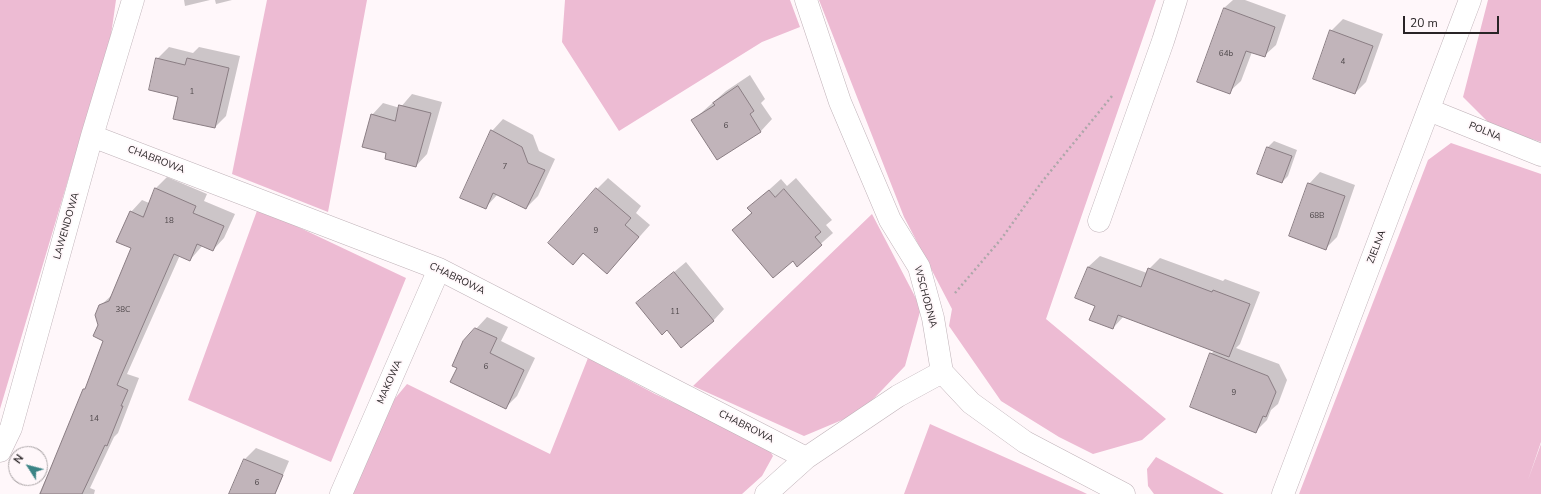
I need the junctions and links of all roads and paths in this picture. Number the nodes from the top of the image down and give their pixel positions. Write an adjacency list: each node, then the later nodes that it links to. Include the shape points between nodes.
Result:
1 (133, 0): 7 (street, LAWENDOWA)
2 (806, 0): 11 (street, WSCHODNIA, via 840,102 890,220 919,267)
3 (1176, 0): 9 (street)
4 (1470, 0): 6 (street, ZIELNA)
5 (1114, 94): 11 (path, via 957,292)
6 (1429, 110): 8 (street, POLNA); 18 (street, ZIELNA)
7 (92, 136): 10 (street, CHABROWA); 13 (street, LAWENDOWA, via 11,428)
8 (1541, 155)
9 (1098, 221)
10 (439, 269): 14 (street, CHABROWA); 15 (street, MAKOWA)
11 (929, 306): 12 (street, WSCHODNIA)
12 (942, 372): 14 (street, via 898,396); 17 (street, via 971,403 1025,442)
13 (0, 450)
14 (806, 458): 16 (street)
15 (341, 494)
16 (766, 494)
17 (1124, 494)
18 (1283, 494)

